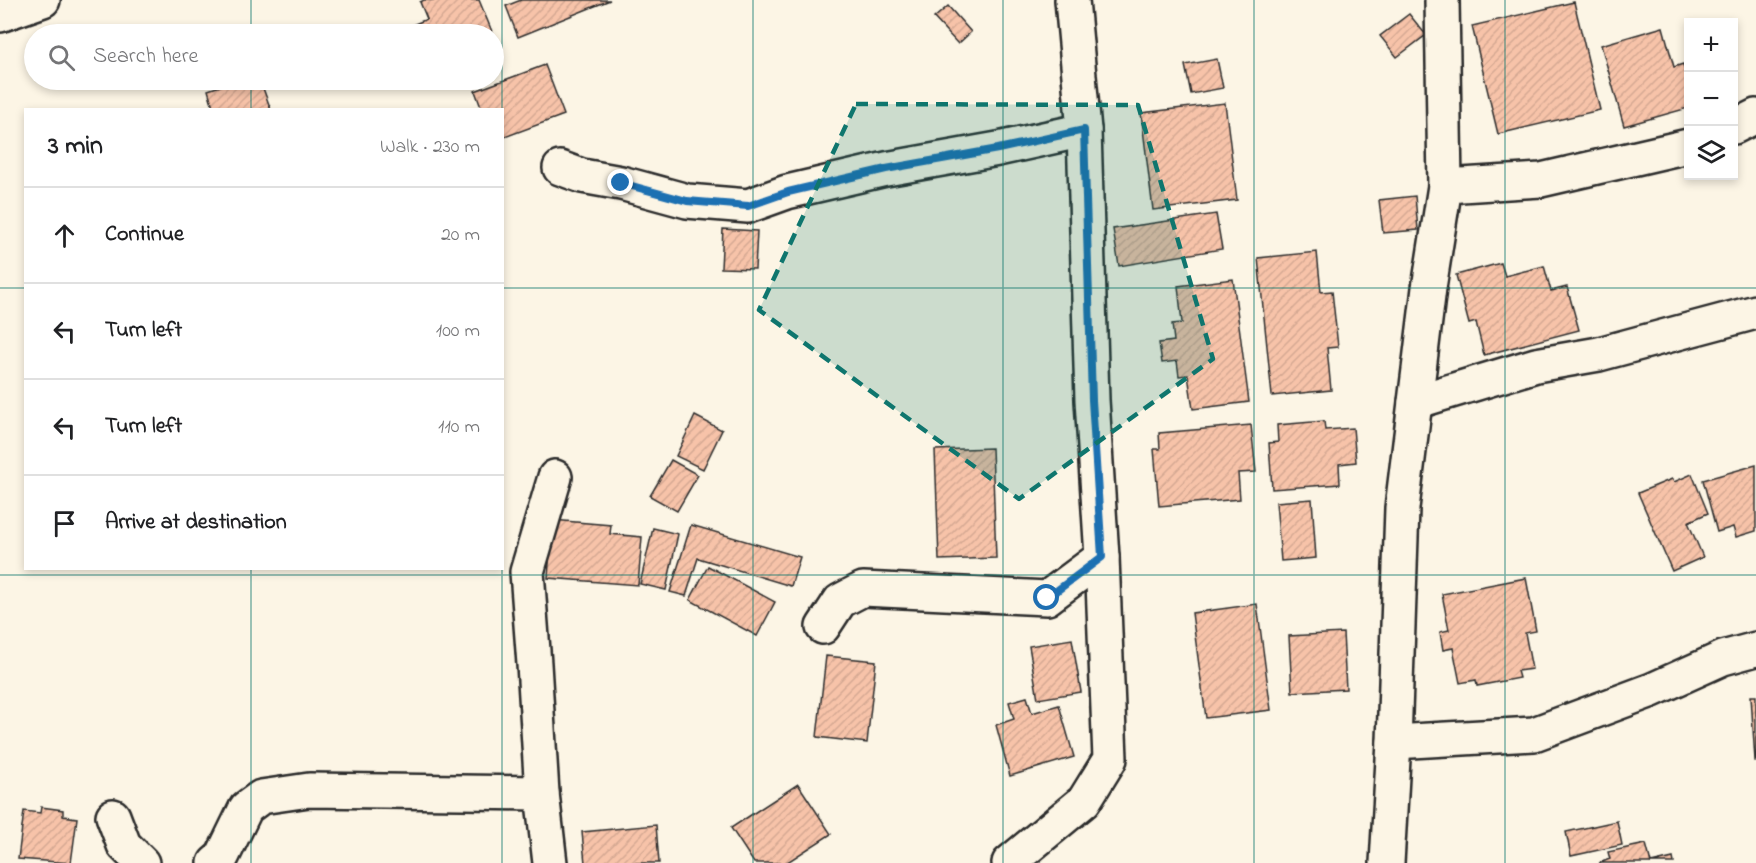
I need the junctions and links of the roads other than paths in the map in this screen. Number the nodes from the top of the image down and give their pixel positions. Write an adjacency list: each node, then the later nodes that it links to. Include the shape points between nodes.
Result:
1 (42, 0): 4 (street)
2 (1072, 0): 7 (street)
3 (1442, 0): 10 (street)
4 (0, 15)
5 (1756, 116): 6 (street)
6 (1736, 126)
7 (1084, 130): 9 (street, via 886,169 788,192 748,206 687,201); 14 (street, via 1092,400)
8 (1684, 147): 10 (street, via 1541,180)
9 (560, 168)
10 (1445, 186): 12 (street)
11 (1756, 312): 12 (street, via 1599,354 1536,365)
12 (1415, 402): 17 (street, via 1402,508)
13 (555, 477): 18 (street, via 527,572)
14 (1102, 557): 15 (street, via 1047,598 863,589 840,601); 23 (street, via 1110,759 1084,801)
15 (823, 627)
16 (1756, 649): 17 (street, via 1723,658 1652,690 1534,734)
17 (1394, 742): 24 (street)
18 (542, 793): 21 (street, via 309,790 261,796 246,808); 22 (street)
19 (113, 816): 20 (street, via 124,845)
20 (142, 863)
21 (215, 863)
22 (550, 863)
23 (1009, 863)
24 (1387, 863)

